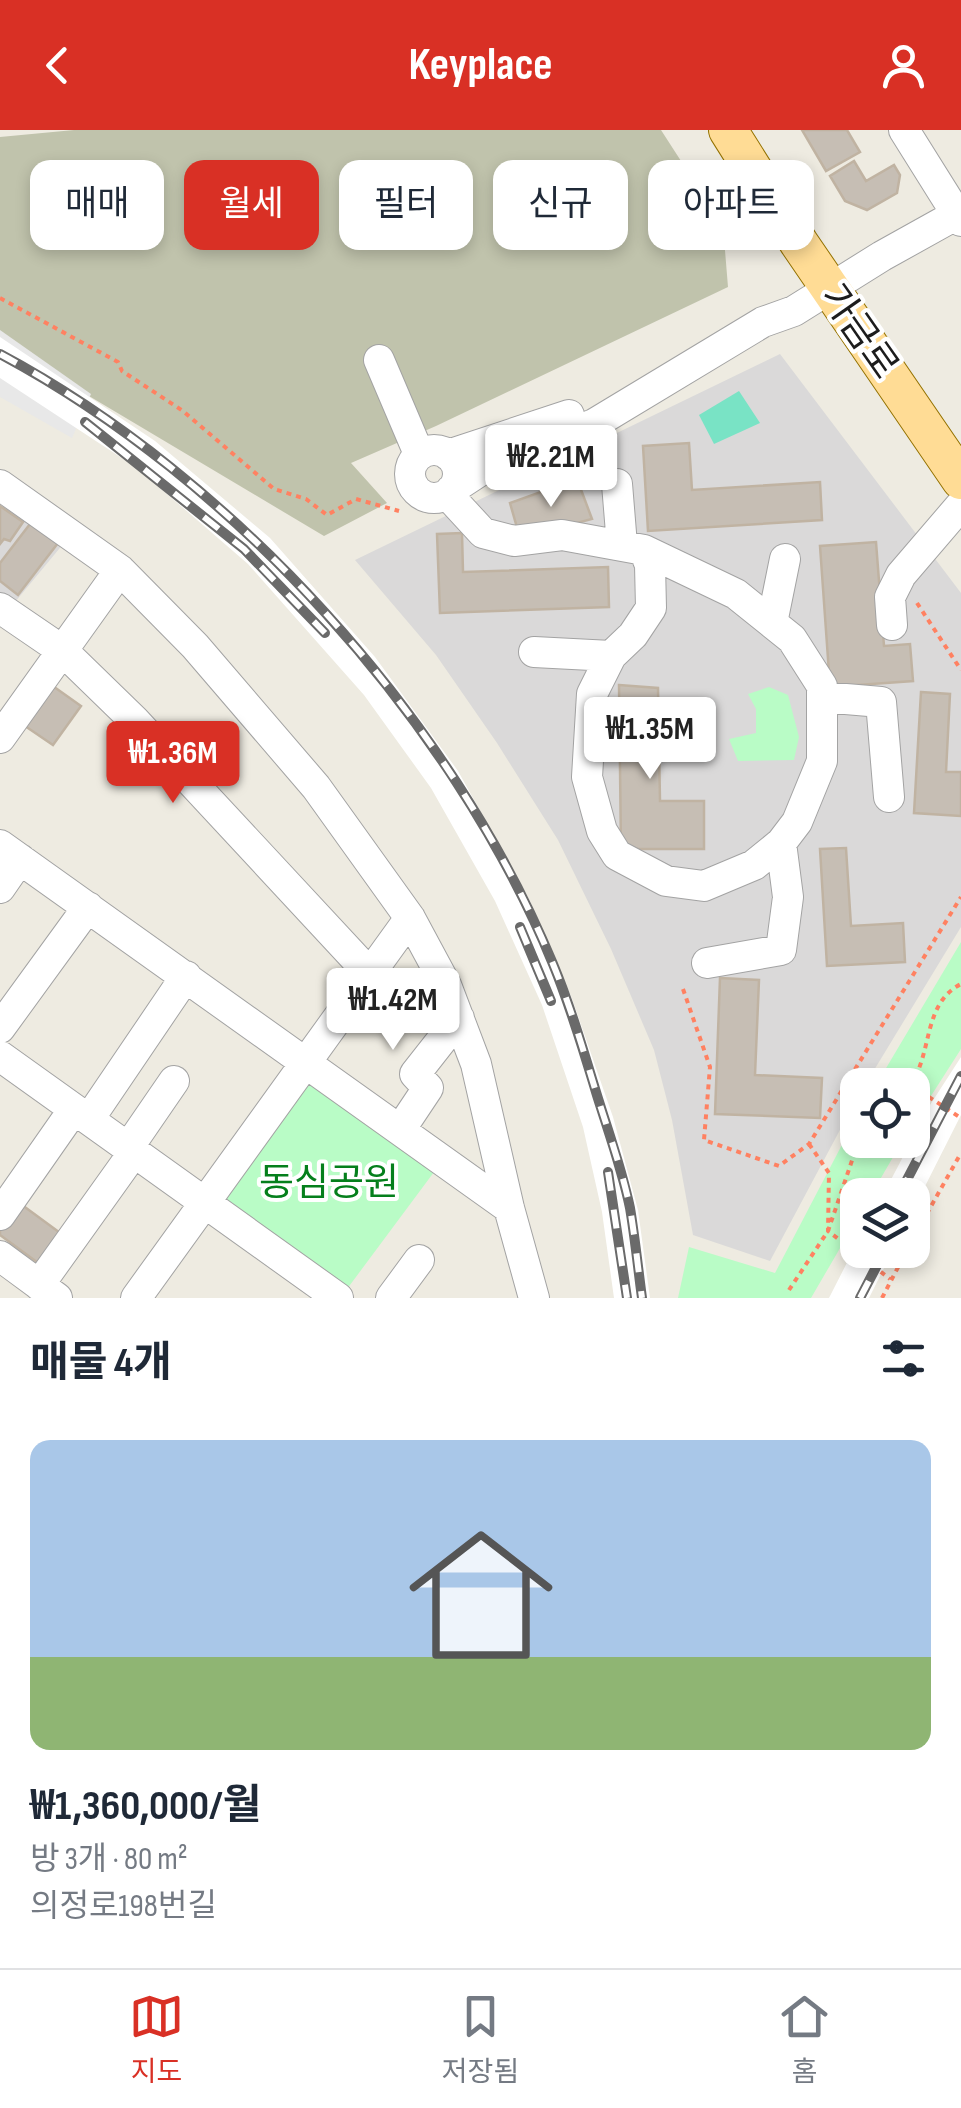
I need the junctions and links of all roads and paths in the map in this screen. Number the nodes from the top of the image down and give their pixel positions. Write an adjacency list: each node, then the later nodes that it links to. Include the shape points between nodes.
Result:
1 (728, 130): 4 (main road, 가금로)
2 (904, 130): 3 (street)
3 (960, 216): 4 (street)
4 (830, 288): 7 (street); 9 (main road, 가금로)
5 (0, 298): 14 (path, via 118,362 274,490 306,499 326,515 356,498)
6 (379, 360): 8 (street)
7 (644, 394): 8 (street); 12 (street, via 594,424 486,467)
8 (434, 455): 12 (street, via 457,468); 12 (street, via 410,468 412,484 431,498)
9 (961, 480)
10 (617, 484): 15 (street)
11 (0, 485): 17 (street)
12 (449, 492): 15 (street, via 483,533 514,542 562,535)
13 (961, 505): 21 (street, via 901,575 890,597)
14 (399, 510)
15 (633, 548): 20 (street, via 736,594); 24 (street, via 650,565 651,608)
16 (784, 559): 20 (street)
17 (120, 570): 22 (street); 34 (street, via 316,786)
18 (911, 594): 25 (path)
19 (0, 608): 22 (street)
20 (772, 623): 26 (street, via 792,639)
21 (892, 624)
22 (63, 650): 27 (street); 36 (street)
23 (534, 652): 24 (street)
24 (612, 656): 29 (street, via 592,694 587,777 602,831 617,854 666,881 704,886 754,864)
25 (961, 670)
26 (822, 696): 28 (street, via 882,702); 29 (street, via 822,761)
27 (2, 729)
28 (888, 797)
29 (781, 843): 35 (street, via 788,897 781,950)
30 (10, 852): 31 (street); 33 (street)
31 (0, 888)
32 (961, 897): 50 (path)
33 (88, 907): 37 (street); 41 (street)
34 (410, 918): 36 (street); 40 (street)
35 (707, 963)
36 (370, 974): 42 (street)
37 (186, 976): 42 (street); 47 (street)
38 (961, 984): 43 (path, via 931,1020)
39 (682, 990): 50 (path, via 710,1067 704,1140 779,1166)
40 (458, 1018): 49 (street, via 415,1074 428,1088); 55 (street, via 476,1064)
41 (0, 1028)
42 (306, 1062): 49 (street); 54 (street)
43 (919, 1068)
44 (5, 1070): 47 (street)
45 (174, 1081): 51 (street)
46 (930, 1098): 48 (path)
47 (82, 1114): 51 (street); 57 (street)
48 (961, 1118)
49 (400, 1130): 55 (street)
50 (809, 1144): 58 (path, via 829,1174)
51 (131, 1150): 54 (street); 64 (street)
52 (961, 1153): 56 (path)
53 (852, 1158): 58 (path)
54 (205, 1202): 65 (street); 66 (street)
55 (509, 1208): 68 (street)
56 (930, 1208)
57 (0, 1215)
58 (828, 1231): 62 (path); 63 (path)
59 (0, 1256): 64 (street)
60 (420, 1260): 67 (street)
61 (896, 1268): 62 (path)
62 (890, 1279): 69 (path)
63 (789, 1290)
64 (48, 1291)
65 (136, 1298)
66 (338, 1298)
67 (390, 1298)
68 (534, 1298)
69 (882, 1298)

